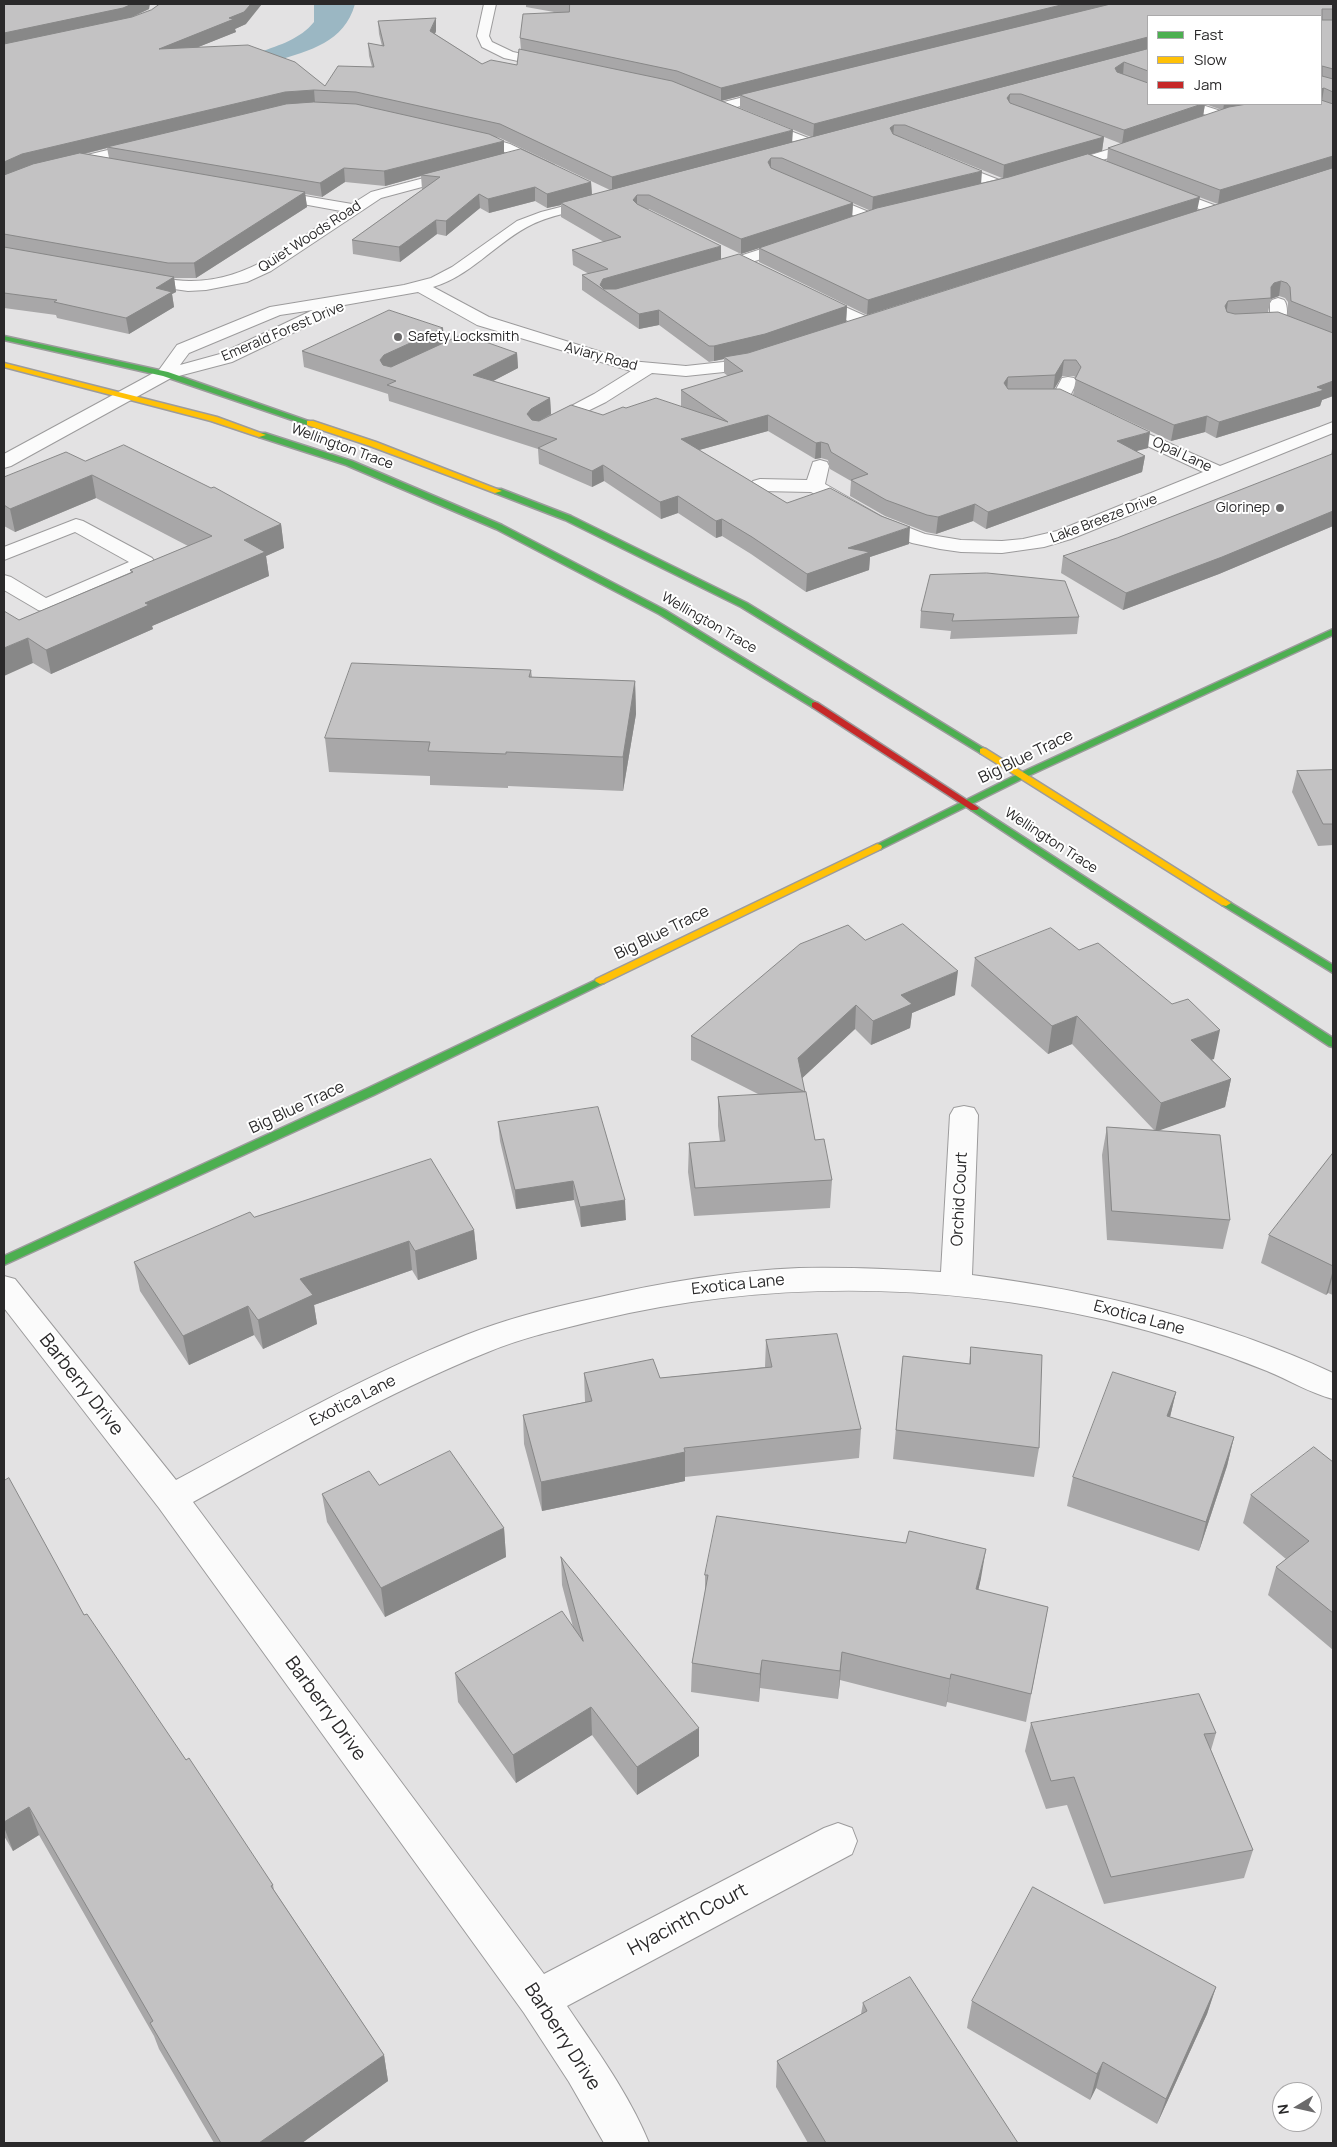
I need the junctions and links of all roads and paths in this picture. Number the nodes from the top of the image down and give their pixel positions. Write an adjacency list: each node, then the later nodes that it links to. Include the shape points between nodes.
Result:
1 (490, 4): 2 (street, via 483,36 486,44 509,55)
2 (567, 67)
3 (785, 91): 6 (street)
4 (705, 100): 6 (street)
5 (1190, 105): 7 (street, via 1227,115)
6 (721, 107): 12 (street, via 816,143)
7 (1195, 125)
8 (458, 134): 14 (street, via 495,143)
9 (1158, 138): 13 (street)
10 (1095, 141): 13 (street)
11 (155, 143): 16 (street)
12 (792, 150)
13 (1122, 151): 18 (street)
14 (524, 156): 17 (street); 23 (street)
15 (933, 157): 29 (street, via 1007,184)
16 (79, 161): 19 (street); 24 (street, via 30,173)
17 (506, 161)
18 (1086, 161): 21 (street); 22 (street)
19 (118, 168)
20 (477, 168): 31 (street, Quiet Woods Road, via 388,191)
21 (1104, 168)
22 (1049, 172)
23 (566, 176)
24 (4, 184)
25 (1147, 184): 32 (street)
26 (591, 188): 41 (street, Emerald Forest Drive, via 611,198 522,224 449,276)
27 (802, 188): 34 (street, via 876,217)
28 (256, 192): 31 (street)
29 (974, 192)
30 (1235, 205): 32 (street)
31 (354, 209): 40 (street, Quiet Woods Road, via 265,268 241,278 188,286)
32 (1217, 211): 33 (street)
33 (1189, 220)
34 (852, 224)
35 (805, 240): 37 (street)
36 (722, 253): 37 (street)
37 (739, 262): 38 (street); 39 (street)
38 (756, 270)
39 (702, 273)
40 (122, 276)
41 (422, 286): 43 (street, Emerald Forest Drive); 49 (street, Aviary Road, via 483,321)
42 (798, 290): 48 (street)
43 (371, 296): 57 (street, Emerald Forest Drive, via 317,314 226,358); 57 (street, Emerald Forest Drive, via 276,311 183,349)
44 (1278, 303): 46 (street)
45 (885, 317): 48 (street)
46 (1278, 320): 47 (street); 50 (street)
47 (1232, 322)
48 (866, 323): 51 (street)
49 (498, 326): 52 (street); 56 (street, Aviary Road, via 612,362)
50 (1296, 328)
51 (840, 331)
52 (480, 334)
53 (4, 338): 57 (street, Wellington Trace)
54 (777, 352): 56 (street, Aviary Road, via 706,370)
55 (4, 365): 58 (street, Wellington Trace)
56 (647, 369): 63 (street)
57 (165, 374): 58 (street, Emerald Forest Drive); 72 (street, Wellington Trace, via 373,444 568,518 744,605)
58 (122, 396): 64 (street, Emerald Forest Drive); 73 (street, Wellington Trace, via 214,419 349,463 499,527 662,612 797,693)
59 (1013, 399): 60 (street, via 1064,390)
60 (1079, 407)
61 (1097, 415): 66 (street, Opal Lane)
62 (1333, 427): 66 (street, Lake Breeze Drive)
63 (539, 430)
64 (4, 462)
65 (820, 466): 68 (street)
66 (1220, 473): 68 (street, Lake Breeze Drive, via 1064,535 1005,547 960,546 917,538 882,524)
67 (760, 486): 68 (street)
68 (815, 486)
69 (4, 554): 70 (street, via 76,525 145,562 45,606)
70 (4, 581)
71 (1333, 632): 72 (street, Big Blue Trace)
72 (1023, 775): 73 (street, Big Blue Trace); 74 (street, Wellington Trace)
73 (966, 804): 75 (street, Wellington Trace); 77 (street, Big Blue Trace, via 370,1092)
74 (1333, 970)
75 (1333, 1043)
76 (964, 1116): 78 (street, Orchid Court)
77 (4, 1261)
78 (956, 1282): 80 (street, Exotica Lane, via 1026,1292 1131,1314 1236,1346); 81 (street, Exotica Lane, via 886,1278 782,1279 713,1286 612,1304 511,1331 382,1385)
79 (4, 1287): 81 (street, Barberry Drive)
80 (1333, 1387)
81 (170, 1498): 83 (street, Barberry Drive)
82 (838, 1841): 83 (street, Hyacinth Court)
83 (538, 1999): 84 (street, Barberry Drive, via 584,2067)
84 (628, 2143)

